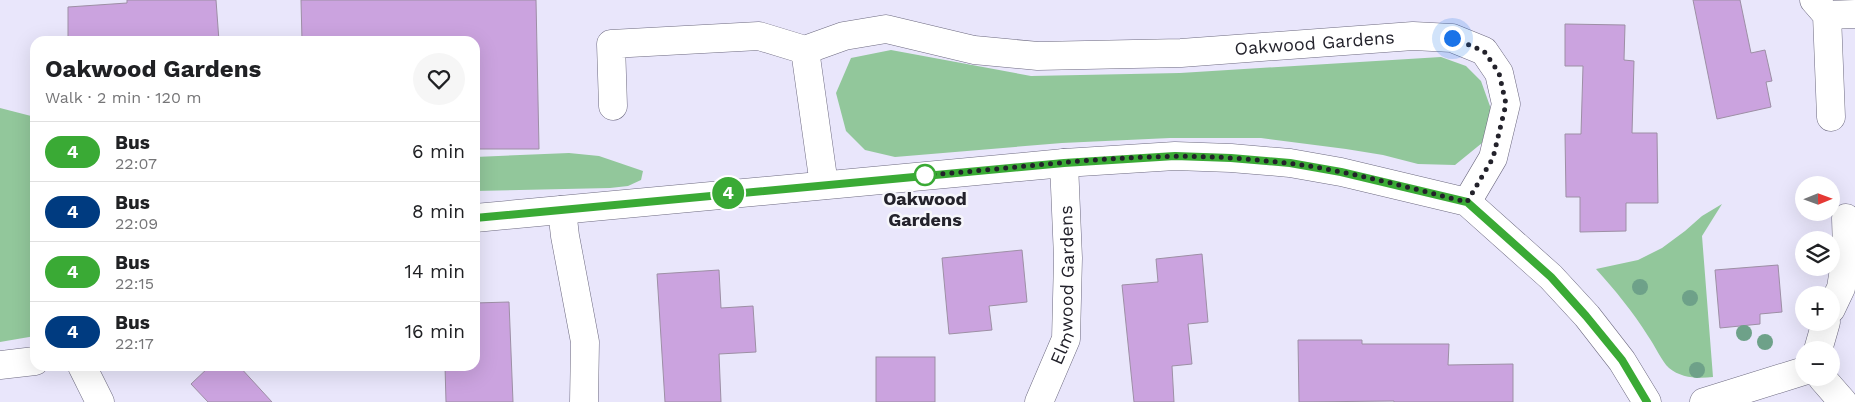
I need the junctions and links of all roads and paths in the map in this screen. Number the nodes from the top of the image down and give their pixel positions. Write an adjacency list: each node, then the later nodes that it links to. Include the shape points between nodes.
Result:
1 (1820, 8): 2 (street); 5 (street)
2 (1855, 14)
3 (804, 50): 4 (street, via 759,36 611,44); 7 (street); 8 (street, Oakwood Gardens, via 844,36 886,29 974,50 1038,56 1181,53 1413,36 1452,38 1484,51 1499,73 1506,104 1493,158)
4 (613, 106)
5 (1831, 117)
6 (1064, 163): 7 (street); 8 (street, via 1175,156 1290,163); 20 (street, Elmwood Gardens, via 1068,258 1066,339)
7 (824, 184): 9 (street)
8 (1467, 202): 21 (street, via 1551,277 1622,360)
9 (562, 210): 10 (street); 19 (street, via 585,342)
10 (480, 218)
11 (1846, 218): 12 (street, via 1847,250)
12 (1840, 290)
13 (30, 362): 14 (street)
14 (0, 365)
15 (84, 371): 18 (street)
16 (1795, 374): 22 (street)
17 (1829, 386): 23 (street)
18 (100, 402)
19 (584, 402)
20 (1039, 402)
21 (1647, 402)
22 (1704, 402)
23 (1844, 402)

